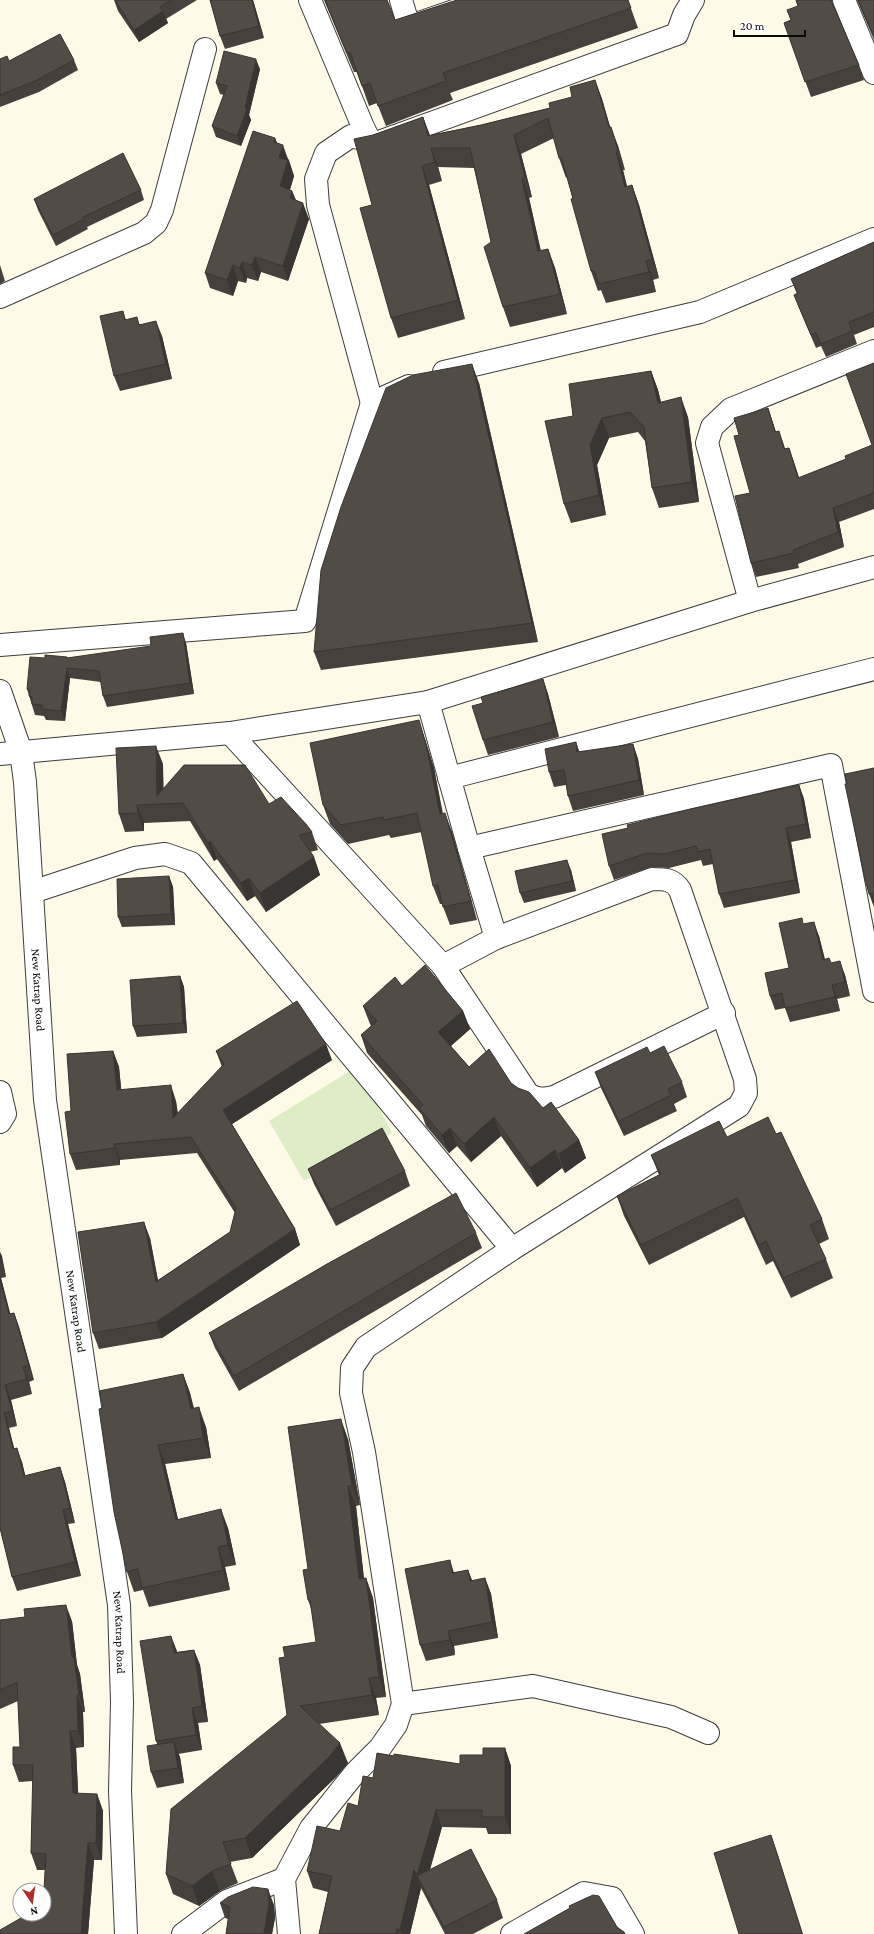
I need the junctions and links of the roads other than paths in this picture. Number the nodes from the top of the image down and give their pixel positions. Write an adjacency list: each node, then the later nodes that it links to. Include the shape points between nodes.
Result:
1 (310, 0): 8 (street)
2 (401, 0): 5 (street, via 407,20 412,24)
3 (693, 0): 8 (street, via 684,15 678,34 383,141)
4 (844, 0): 7 (street)
5 (479, 1)
6 (205, 50): 10 (street, via 162,210 156,223 144,233)
7 (874, 73)
8 (370, 141): 12 (street, via 351,136 326,154 316,179 318,205)
9 (874, 239): 12 (street, via 700,312 434,374)
10 (0, 296)
11 (874, 351): 14 (street, via 731,409 712,427 706,443)
12 (372, 403): 15 (street, via 305,621)
13 (874, 567): 14 (street)
14 (750, 601): 18 (street)
15 (0, 645)
16 (874, 669): 21 (street)
17 (0, 691): 20 (street, New Katrap Road)
18 (428, 702): 19 (street); 21 (street)
19 (230, 734): 20 (street); 25 (street)
20 (10, 753): 23 (street, New Katrap Road, via 25,782)
21 (449, 778): 22 (street)
22 (469, 848): 24 (street); 26 (street, via 830,765)
23 (32, 892): 30 (street, via 135,858 165,854 191,863); 34 (street, New Katrap Road, via 45,1100 119,1605 122,1702 120,1791)
24 (496, 938): 25 (street); 27 (street, via 652,879 666,879 676,884 680,890)
25 (443, 966): 27 (street, via 528,1094 532,1098 542,1100 554,1097)
26 (874, 991)
27 (724, 1013): 30 (street, via 745,1079 746,1093 739,1106)
28 (0, 1092): 29 (street, via 5,1114)
29 (0, 1122)
30 (512, 1249): 31 (street, via 366,1347 352,1368 351,1393 364,1452)
31 (403, 1704): 32 (street, via 533,1686 671,1717); 33 (street, via 396,1725 380,1748 355,1773 311,1828)
32 (708, 1734)
33 (284, 1880): 35 (street, via 228,1901); 36 (street)
34 (126, 1934)
35 (183, 1934)
36 (289, 1934)
37 (512, 1934): 38 (street, via 584,1893 612,1898)
38 (633, 1934)

